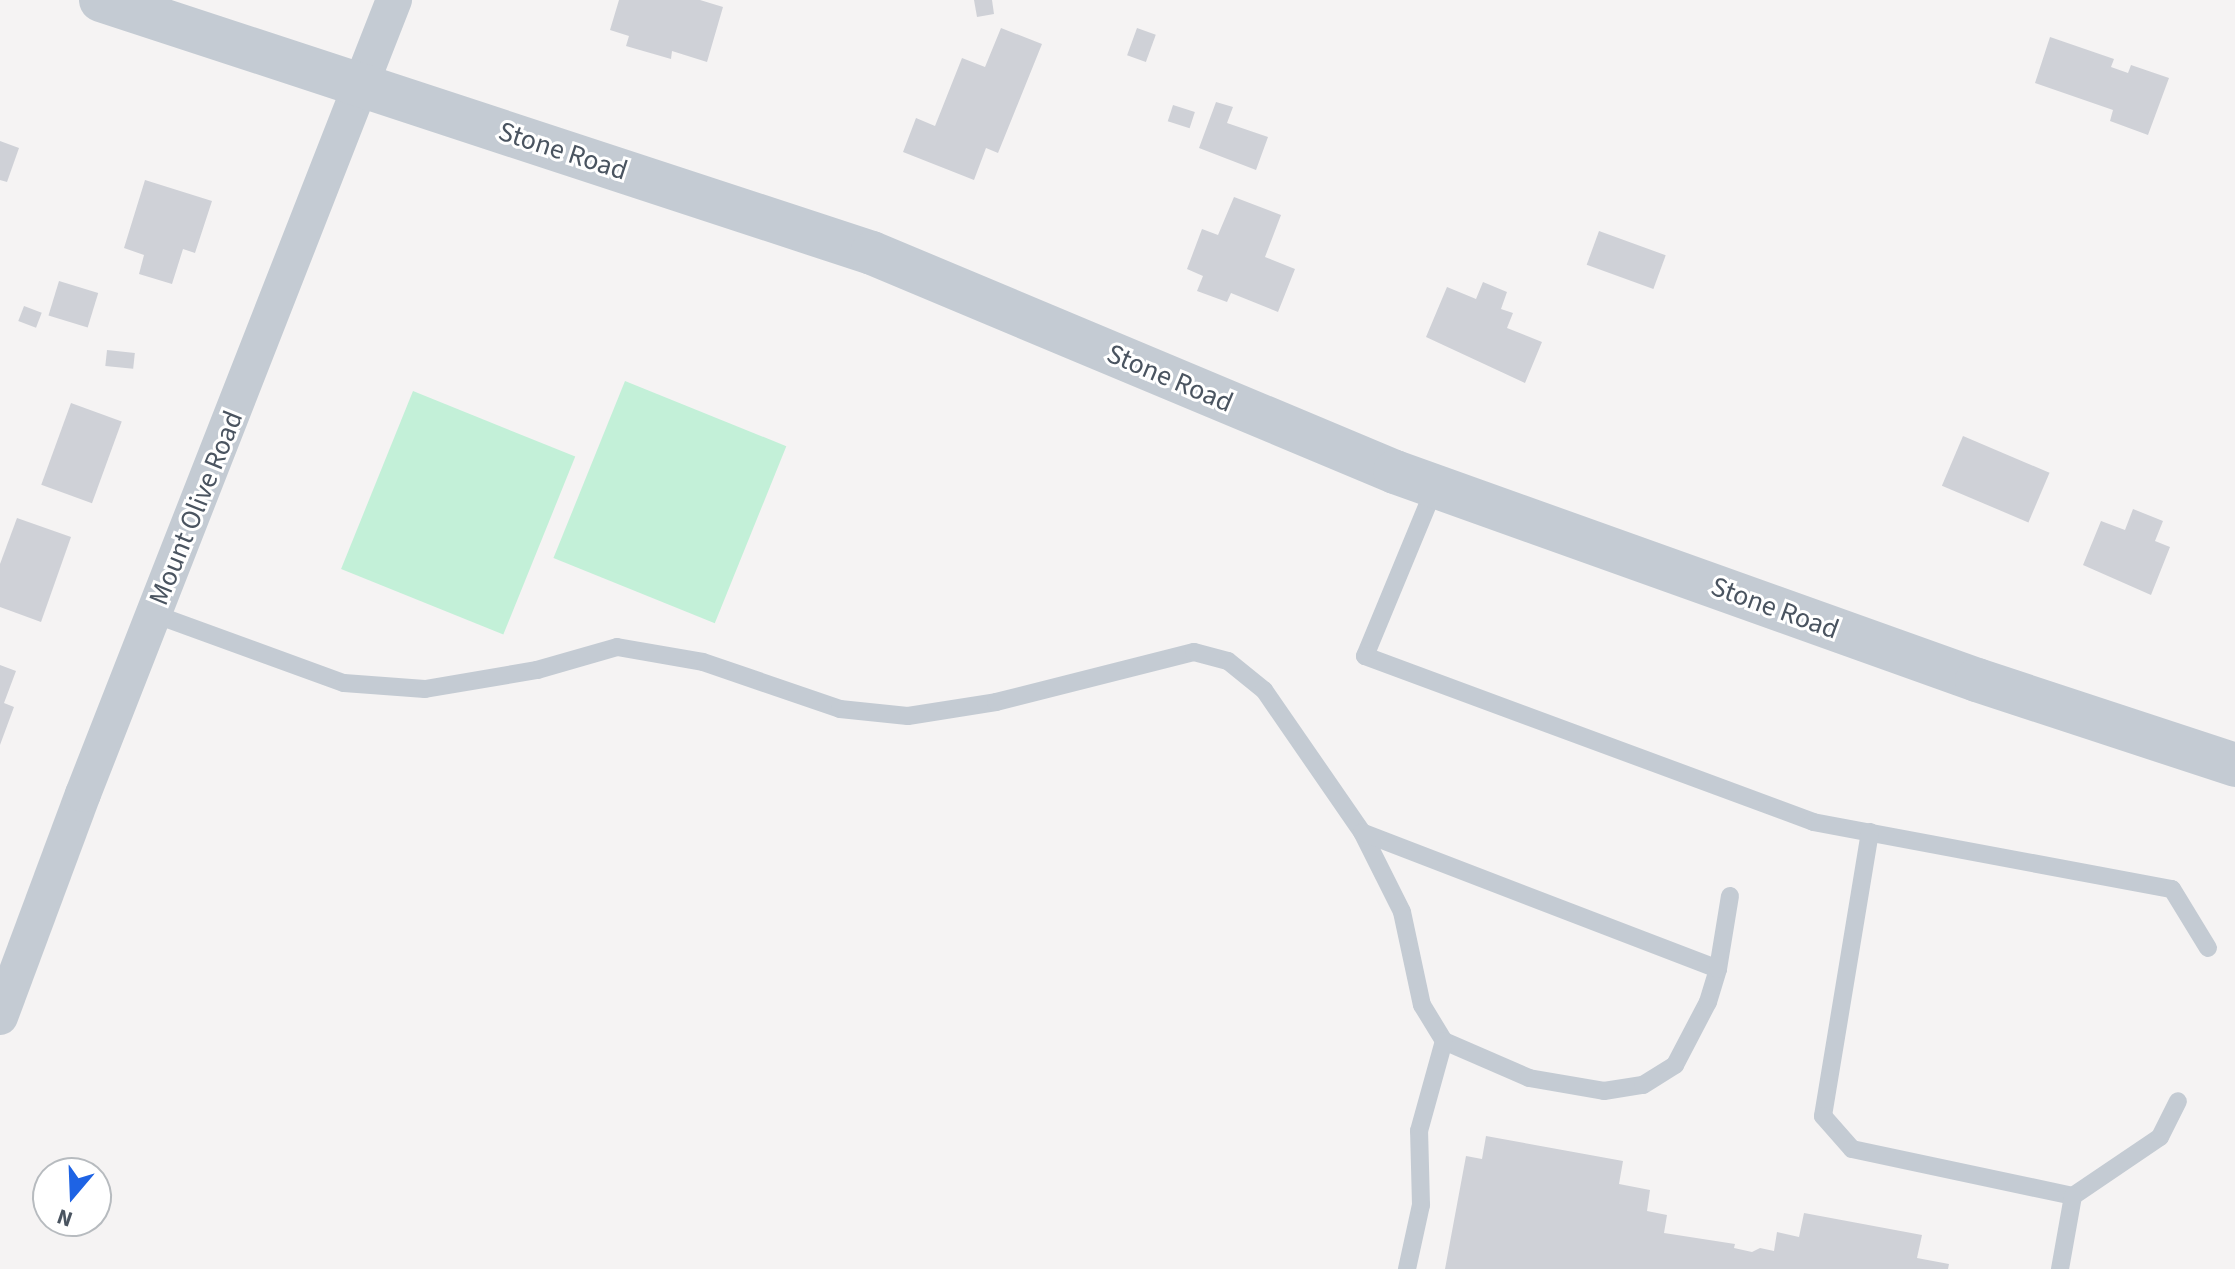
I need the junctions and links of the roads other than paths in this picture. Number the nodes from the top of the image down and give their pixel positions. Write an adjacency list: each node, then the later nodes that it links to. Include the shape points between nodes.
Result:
1 (101, 0): 3 (street, Stone Road)
2 (394, 0): 3 (street, Mount Olive Road)
3 (364, 85): 4 (street, Stone Road, via 872,253); 5 (street, Mount Olive Road)
4 (1435, 487): 6 (street, Stone Road, via 1977,680); 8 (lane, via 1365,656 1813,822)
5 (154, 614): 7 (lane, via 344,683 425,689 537,670 617,647 703,662 840,709 908,716 996,702 1194,652 1228,661 1264,690); 12 (street, Mount Olive Road)
6 (2235, 765)
7 (1362, 832): 11 (lane); 13 (lane, via 1402,912 1422,1005)
8 (1870, 832): 10 (lane, via 2172,889); 15 (lane, via 1823,1116 1852,1149)
9 (1730, 896): 11 (lane)
10 (2208, 948)
11 (1718, 969): 13 (lane, via 1708,1002 1675,1065 1643,1085 1604,1091 1529,1078)
12 (0, 1017)
13 (1444, 1041): 16 (lane, via 1419,1131 1421,1205)
14 (2178, 1101): 15 (lane, via 2160,1137)
15 (2073, 1196): 17 (lane)
16 (1407, 1269)
17 (2060, 1269)

